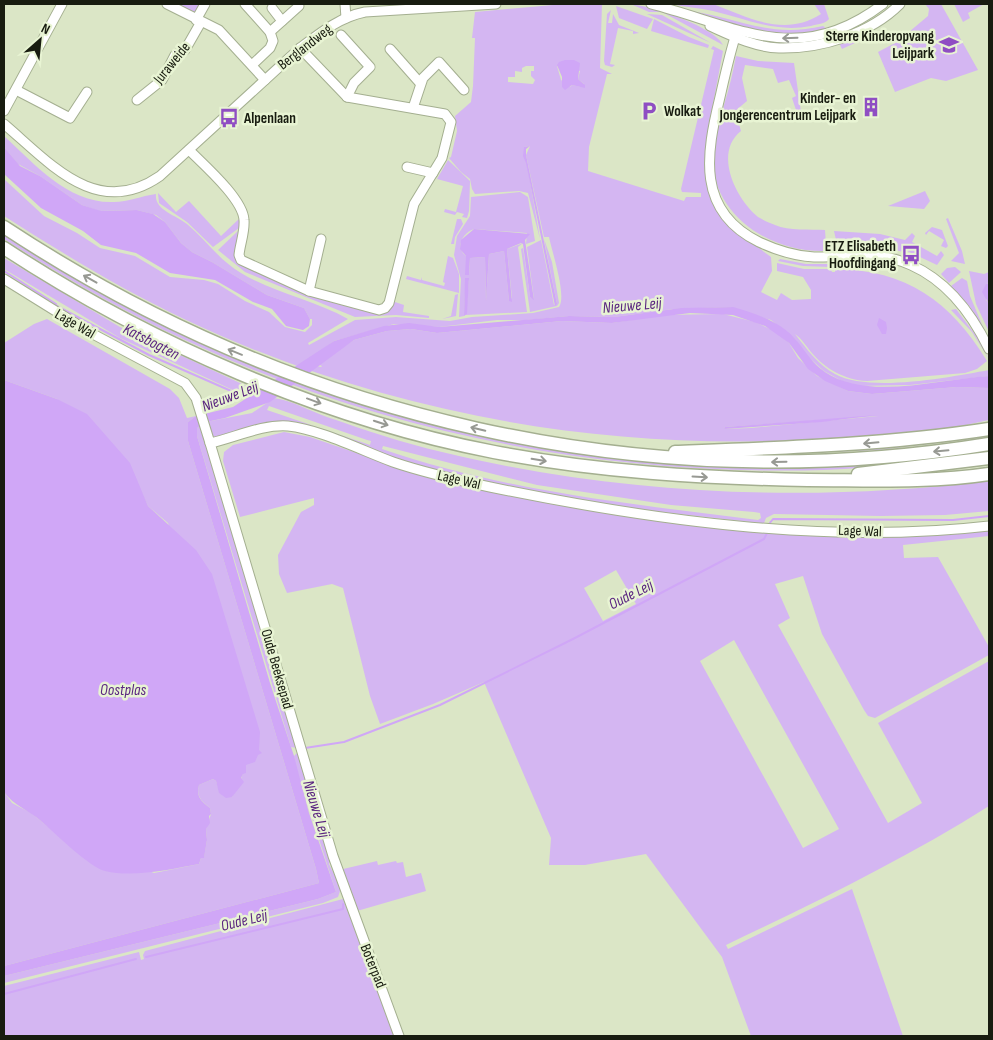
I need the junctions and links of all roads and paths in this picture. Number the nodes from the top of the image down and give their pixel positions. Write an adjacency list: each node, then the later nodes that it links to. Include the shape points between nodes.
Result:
1 (62, 4): 24 (street)
2 (167, 4): 14 (street)
3 (205, 4): 14 (street, Juraweide)
4 (244, 4): 16 (street)
5 (346, 4): 13 (street)
6 (496, 4): 10 (street, Berglandweg)
7 (651, 4): 18 (street, via 680,12)
8 (883, 4): 18 (street, one-way to 18, via 844,27 817,36)
9 (900, 4): 18 (street, via 862,29 822,43 778,48)
10 (475, 5): 13 (street, Berglandweg, via 365,12)
11 (299, 6): 15 (street)
12 (272, 8): 15 (street)
13 (346, 18): 19 (street, Berglandweg)
14 (198, 21): 21 (street, via 219,30); 28 (street, Juraweide, via 185,50 175,55 162,80)
15 (282, 21): 16 (street)
16 (270, 32): 21 (street, via 273,41 270,48)
17 (341, 35): 27 (street, via 370,67 354,83)
18 (735, 38): 40 (street, via 708,158 713,195 723,212 748,237 778,251 813,256 864,253 911,265 950,291)
19 (300, 48): 22 (street, Berglandweg); 27 (street)
20 (390, 49): 23 (street)
21 (252, 65): 22 (street)
22 (265, 80): 32 (street, Berglandweg)
23 (420, 83): 25 (street, via 439,62); 29 (street)
24 (16, 90): 26 (street, via 70,118); 30 (street)
25 (464, 90)
26 (87, 92)
27 (347, 97): 29 (street)
28 (136, 100)
29 (412, 108): 34 (street, via 445,114 450,122 442,158)
30 (4, 111)
31 (4, 124): 32 (street, via 71,180 106,192 145,185)
32 (189, 150): 39 (street, via 236,201 243,214 241,260)
33 (407, 167): 34 (street)
34 (433, 173): 39 (street, via 414,204 389,303 385,308 379,310)
35 (4, 227): 44 (highway, one-way to 35, via 498,434 398,410 309,382 221,346 126,300)
36 (321, 239): 39 (street)
37 (4, 248): 47 (highway, one-way to 47, via 126,319 207,359 294,394 403,430 544,460 673,476)
38 (4, 279): 42 (street, Lage Wal, via 99,338 185,383 192,390)
39 (309, 292)
40 (989, 349)
41 (989, 429): 44 (highway, one-way to 44, via 856,444)
42 (210, 443): 48 (street, Lage Wal, via 274,426 288,426 411,468 492,487 669,516 774,527 883,532); 49 (street, Oude Beeksepad)
43 (989, 444): 44 (highway, one-way to 44, via 823,462 723,462)
44 (630, 453)
45 (989, 458): 47 (highway)
46 (989, 474): 47 (highway, via 916,481)
47 (808, 480)
48 (989, 526)
49 (346, 896): 50 (street, Boterpad)
50 (399, 1036)

